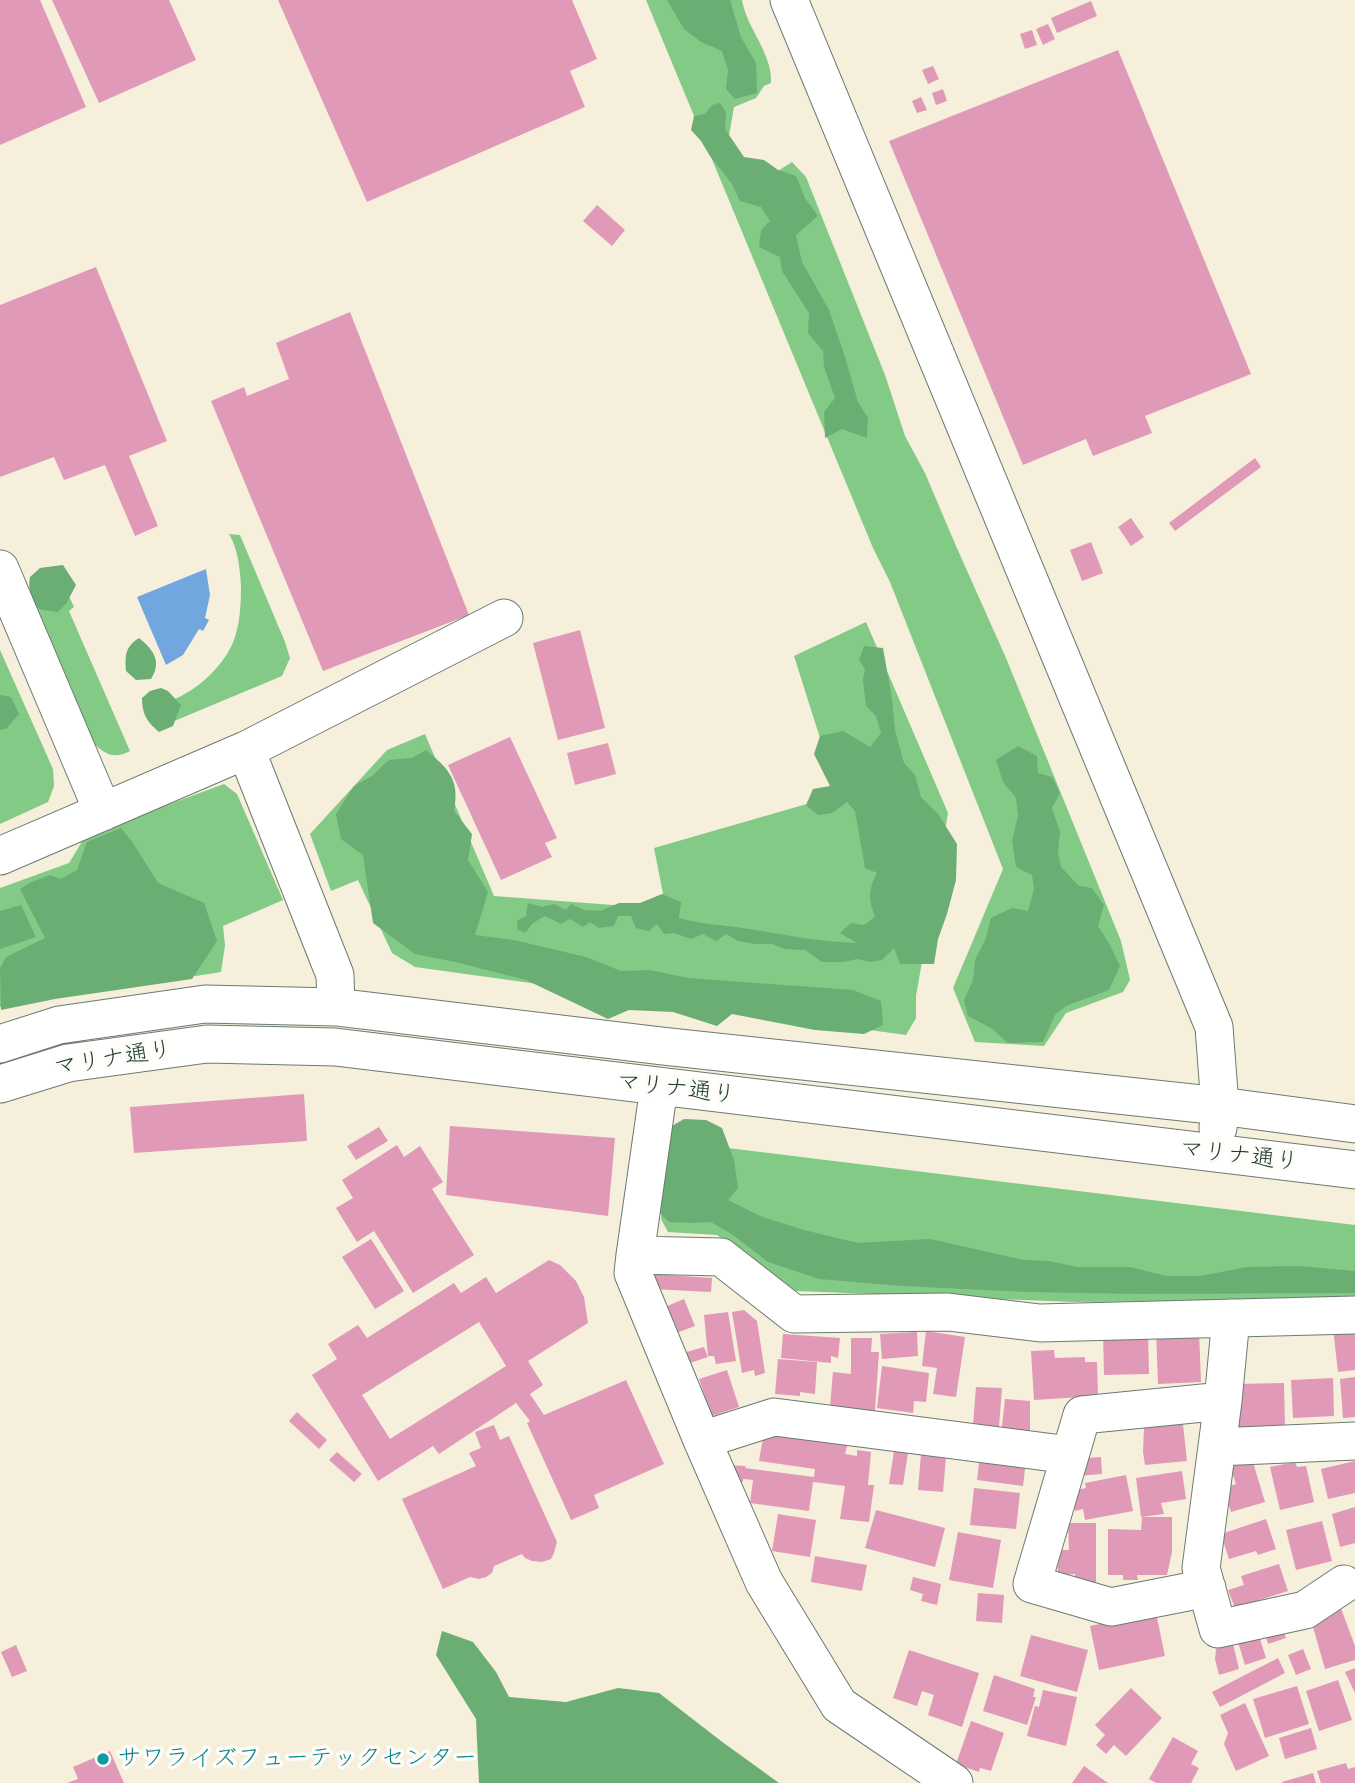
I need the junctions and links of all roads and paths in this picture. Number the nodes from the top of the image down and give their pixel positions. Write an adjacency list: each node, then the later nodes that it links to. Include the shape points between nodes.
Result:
1 (789, 0): 11 (street, via 1214,1027)
2 (0, 569): 5 (street)
3 (504, 618): 4 (street)
4 (246, 750): 5 (street); 7 (street, via 335,975)
5 (103, 812): 6 (street)
6 (0, 856)
7 (336, 1007): 8 (street, マリナ通り, via 205,1004 59,1026); 11 (street, マリナ通り)
8 (0, 1044)
9 (0, 1084): 10 (street, マリナ通り, via 68,1063 207,1044 335,1047)
10 (659, 1087): 13 (street, マリナ通り); 15 (street)
11 (1220, 1106): 12 (street, マリナ通り); 13 (street)
12 (1355, 1124)
13 (1216, 1154): 14 (street, マリナ通り)
14 (1355, 1170)
15 (635, 1255): 17 (street, via 721,1257 794,1314 948,1312 1041,1323); 19 (street, via 633,1273)
16 (1355, 1315): 17 (street)
17 (1231, 1318): 18 (street)
18 (1223, 1401): 21 (street); 22 (street, via 1082,1415)
19 (702, 1440): 22 (street, via 774,1417); 25 (street, via 764,1582 839,1705)
20 (1355, 1441): 21 (street)
21 (1217, 1447): 24 (street, via 1202,1568)
22 (1070, 1454): 24 (street, via 1032,1584 1111,1607)
23 (1351, 1587): 24 (street, via 1305,1610 1218,1629)
24 (1207, 1588)
25 (954, 1783)

